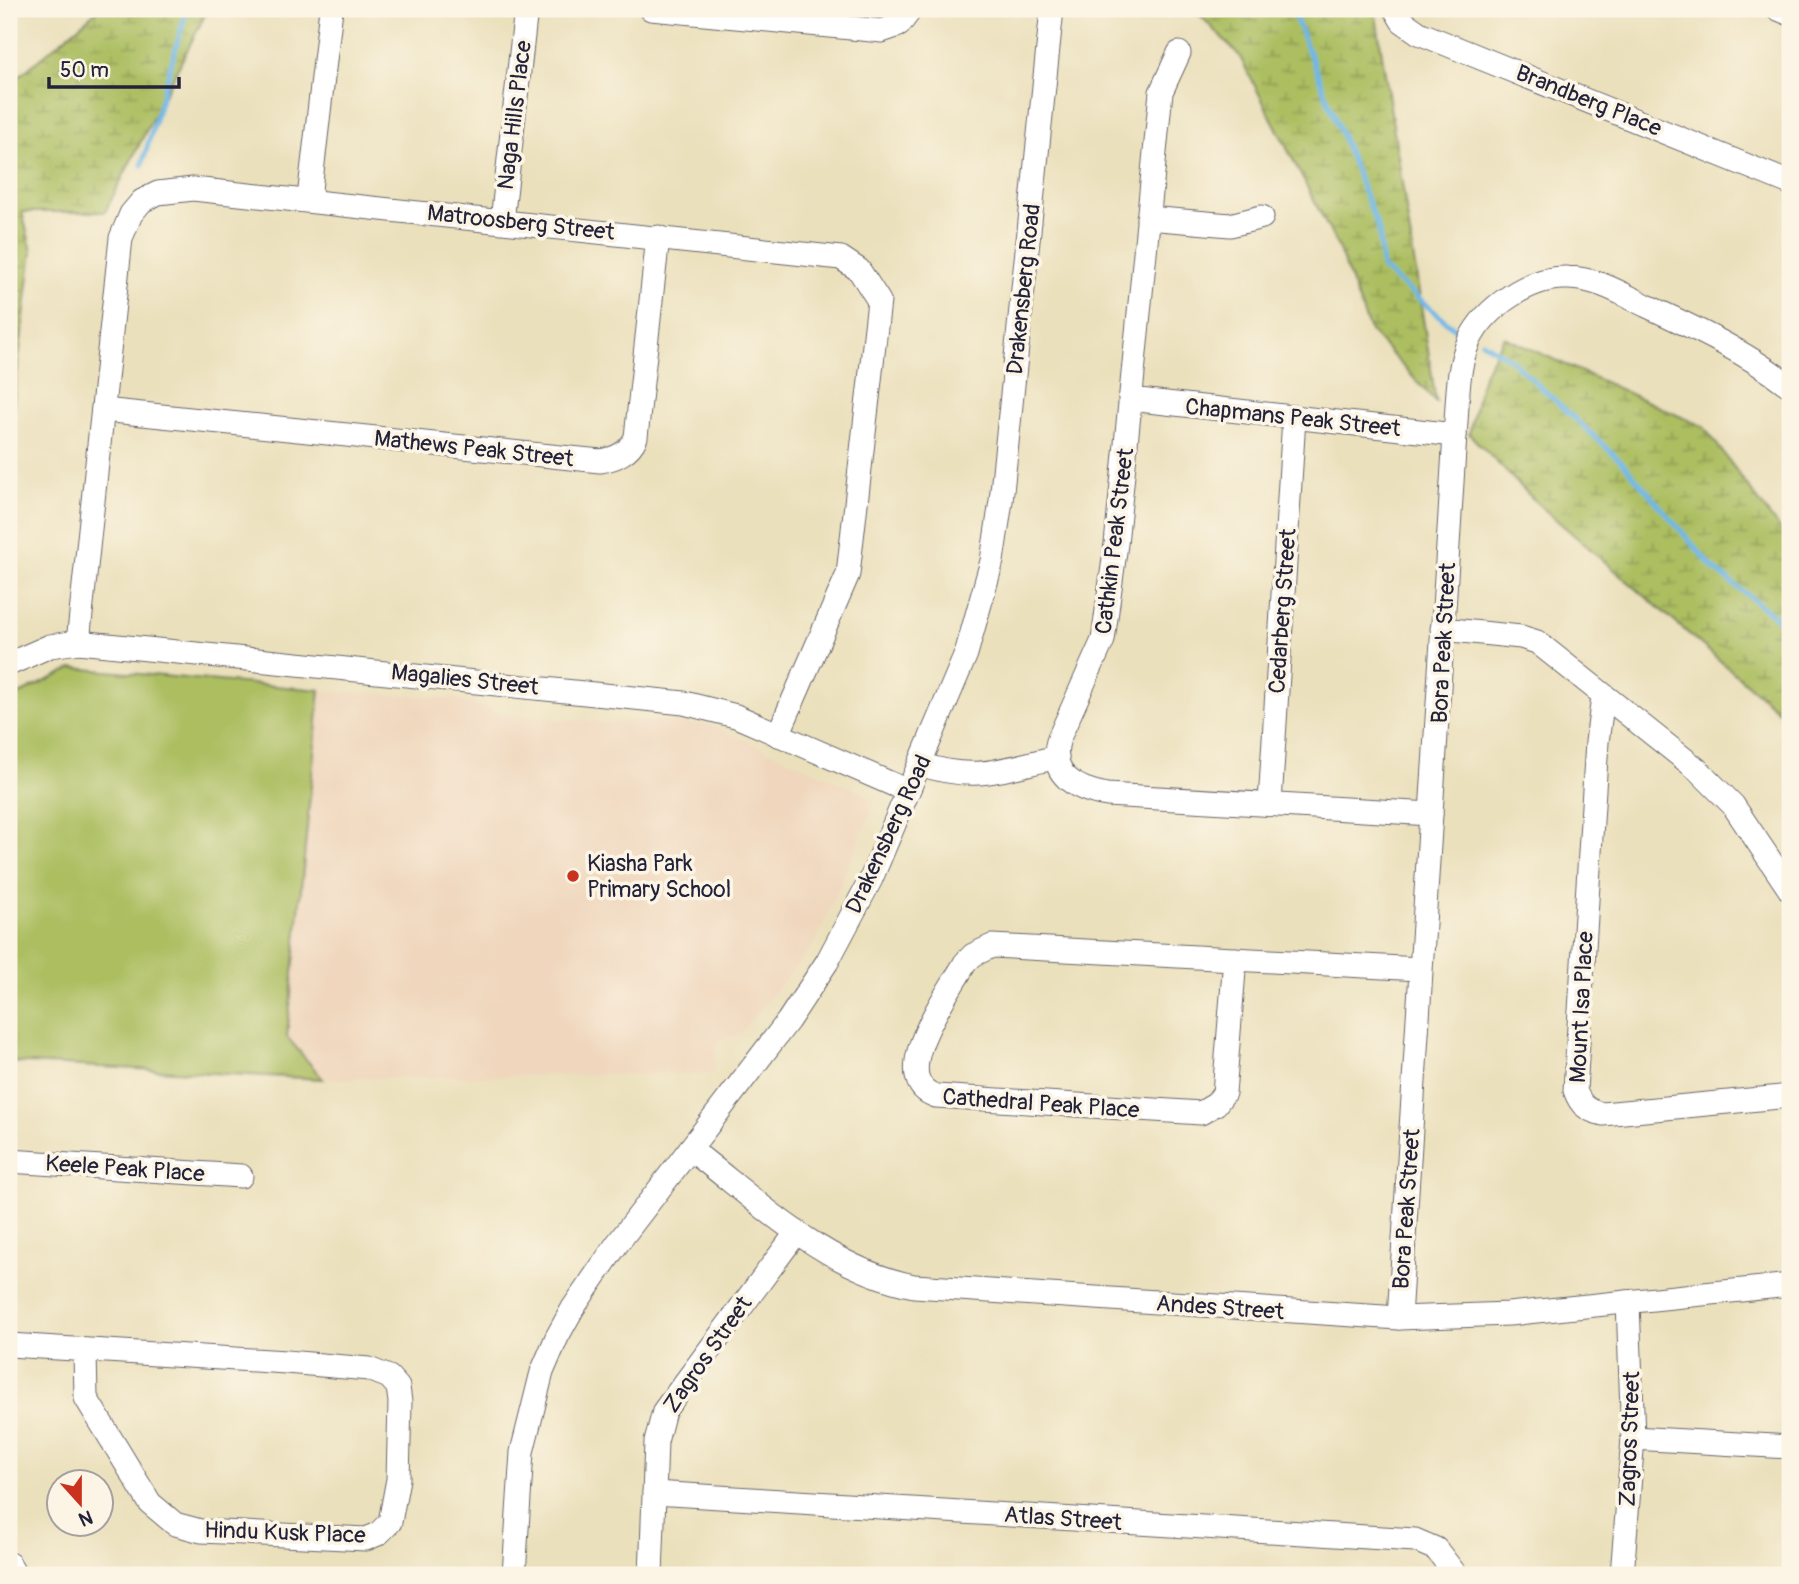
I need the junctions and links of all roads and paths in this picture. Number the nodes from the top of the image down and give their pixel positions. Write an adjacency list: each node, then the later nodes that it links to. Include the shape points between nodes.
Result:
1 (331, 9): 11 (street)
2 (526, 9): 14 (street, Naga Hills Place)
3 (651, 9): 4 (street, via 882,31 900,25)
4 (911, 9)
5 (1052, 9): 27 (street, Drakensberg Road, via 992,561 966,654)
6 (1395, 9): 10 (street, Brandberg Place, via 1402,21 1419,33)
7 (1778, 9): 8 (street)
8 (1790, 14)
9 (1179, 53): 13 (street, Cathkin Peak Street, via 1161,92)
10 (1790, 183)
11 (309, 198): 14 (street, Matroosberg Street); 18 (street, Matroosberg Street, via 193,188 158,193 142,201 121,238)
12 (1262, 217): 13 (street, via 1230,225)
13 (1148, 218): 17 (street, Cathkin Peak Street)
14 (502, 221): 15 (street, Matroosberg Street)
15 (658, 237): 18 (street, Mathews Peak Street, via 636,437 611,459); 25 (street, Matroosberg Street, via 841,258 859,270 879,301 848,574)
16 (1790, 386): 20 (street, Bora Peak Street, via 1727,342 1599,283 1548,279 1499,305 1469,341 1461,370)
17 (1130, 399): 19 (street, Chapmans Peak Street); 26 (street, Cathkin Peak Street, via 1103,640 1059,738)
18 (103, 410): 22 (street, Matroosberg Street)
19 (1294, 418): 20 (street, Chapmans Peak Street); 29 (street, Cedarberg Street)
20 (1455, 435): 21 (street, Bora Peak Street)
21 (1442, 629): 24 (street, via 1537,642); 30 (street, Bora Peak Street)
22 (78, 642): 23 (street, Magalies Street, via 50,646); 25 (street, Magalies Street, via 684,703 736,716)
23 (9, 664)
24 (1603, 697): 31 (street, via 1698,770 1733,806); 34 (street, Mount Isa Place, via 1577,1039 1578,1098 1587,1109 1603,1114)
25 (778, 734): 28 (street, Magalies Street)
26 (1057, 757): 27 (street, via 976,774 950,774); 29 (street, via 1066,776 1085,791)
27 (920, 764): 28 (street, Drakensberg Road)
28 (908, 792): 35 (street, Drakensberg Road, via 871,879 827,962)
29 (1270, 803): 30 (street)
30 (1431, 814): 33 (street, Bora Peak Street)
31 (1790, 890)
32 (1235, 959): 32 (street, Cathedral Peak Place, via 992,946 965,963 916,1056 916,1077 924,1090 936,1096 1201,1113 1224,1093); 33 (street, Cathedral Peak Place)
33 (1420, 969): 41 (street, Bora Peak Street)
34 (1790, 1096)
35 (690, 1149): 38 (street, Andes Street); 49 (street, Drakensberg Road, via 573,1308 542,1372 522,1452)
36 (9, 1161): 37 (street, Keele Peak Place)
37 (241, 1176)
38 (797, 1231): 41 (street, Andes Street, via 858,1269 914,1286); 46 (street, Zagros Street, via 664,1411 656,1442)
39 (1790, 1285): 40 (street, Andes Street)
40 (1628, 1302): 41 (street, Andes Street, via 1509,1314); 44 (street, Zagros Street)
41 (1399, 1318)
42 (9, 1345): 43 (street, Hindu Kusk Place)
43 (85, 1352): 43 (street, Hindu Kusk Place, via 300,1363 369,1369 389,1377 398,1387 400,1402 398,1479 390,1522 366,1539 201,1531 175,1524 150,1503 86,1398)
44 (1633, 1438): 45 (street); 52 (street, Zagros Street)
45 (1790, 1447)
46 (654, 1493): 50 (street, Zagros Street); 51 (street, Atlas Street, via 1415,1540 1436,1549)
47 (9, 1564): 48 (street)
48 (15, 1575)
49 (514, 1575)
50 (651, 1575)
51 (1456, 1575)
52 (1622, 1575)

